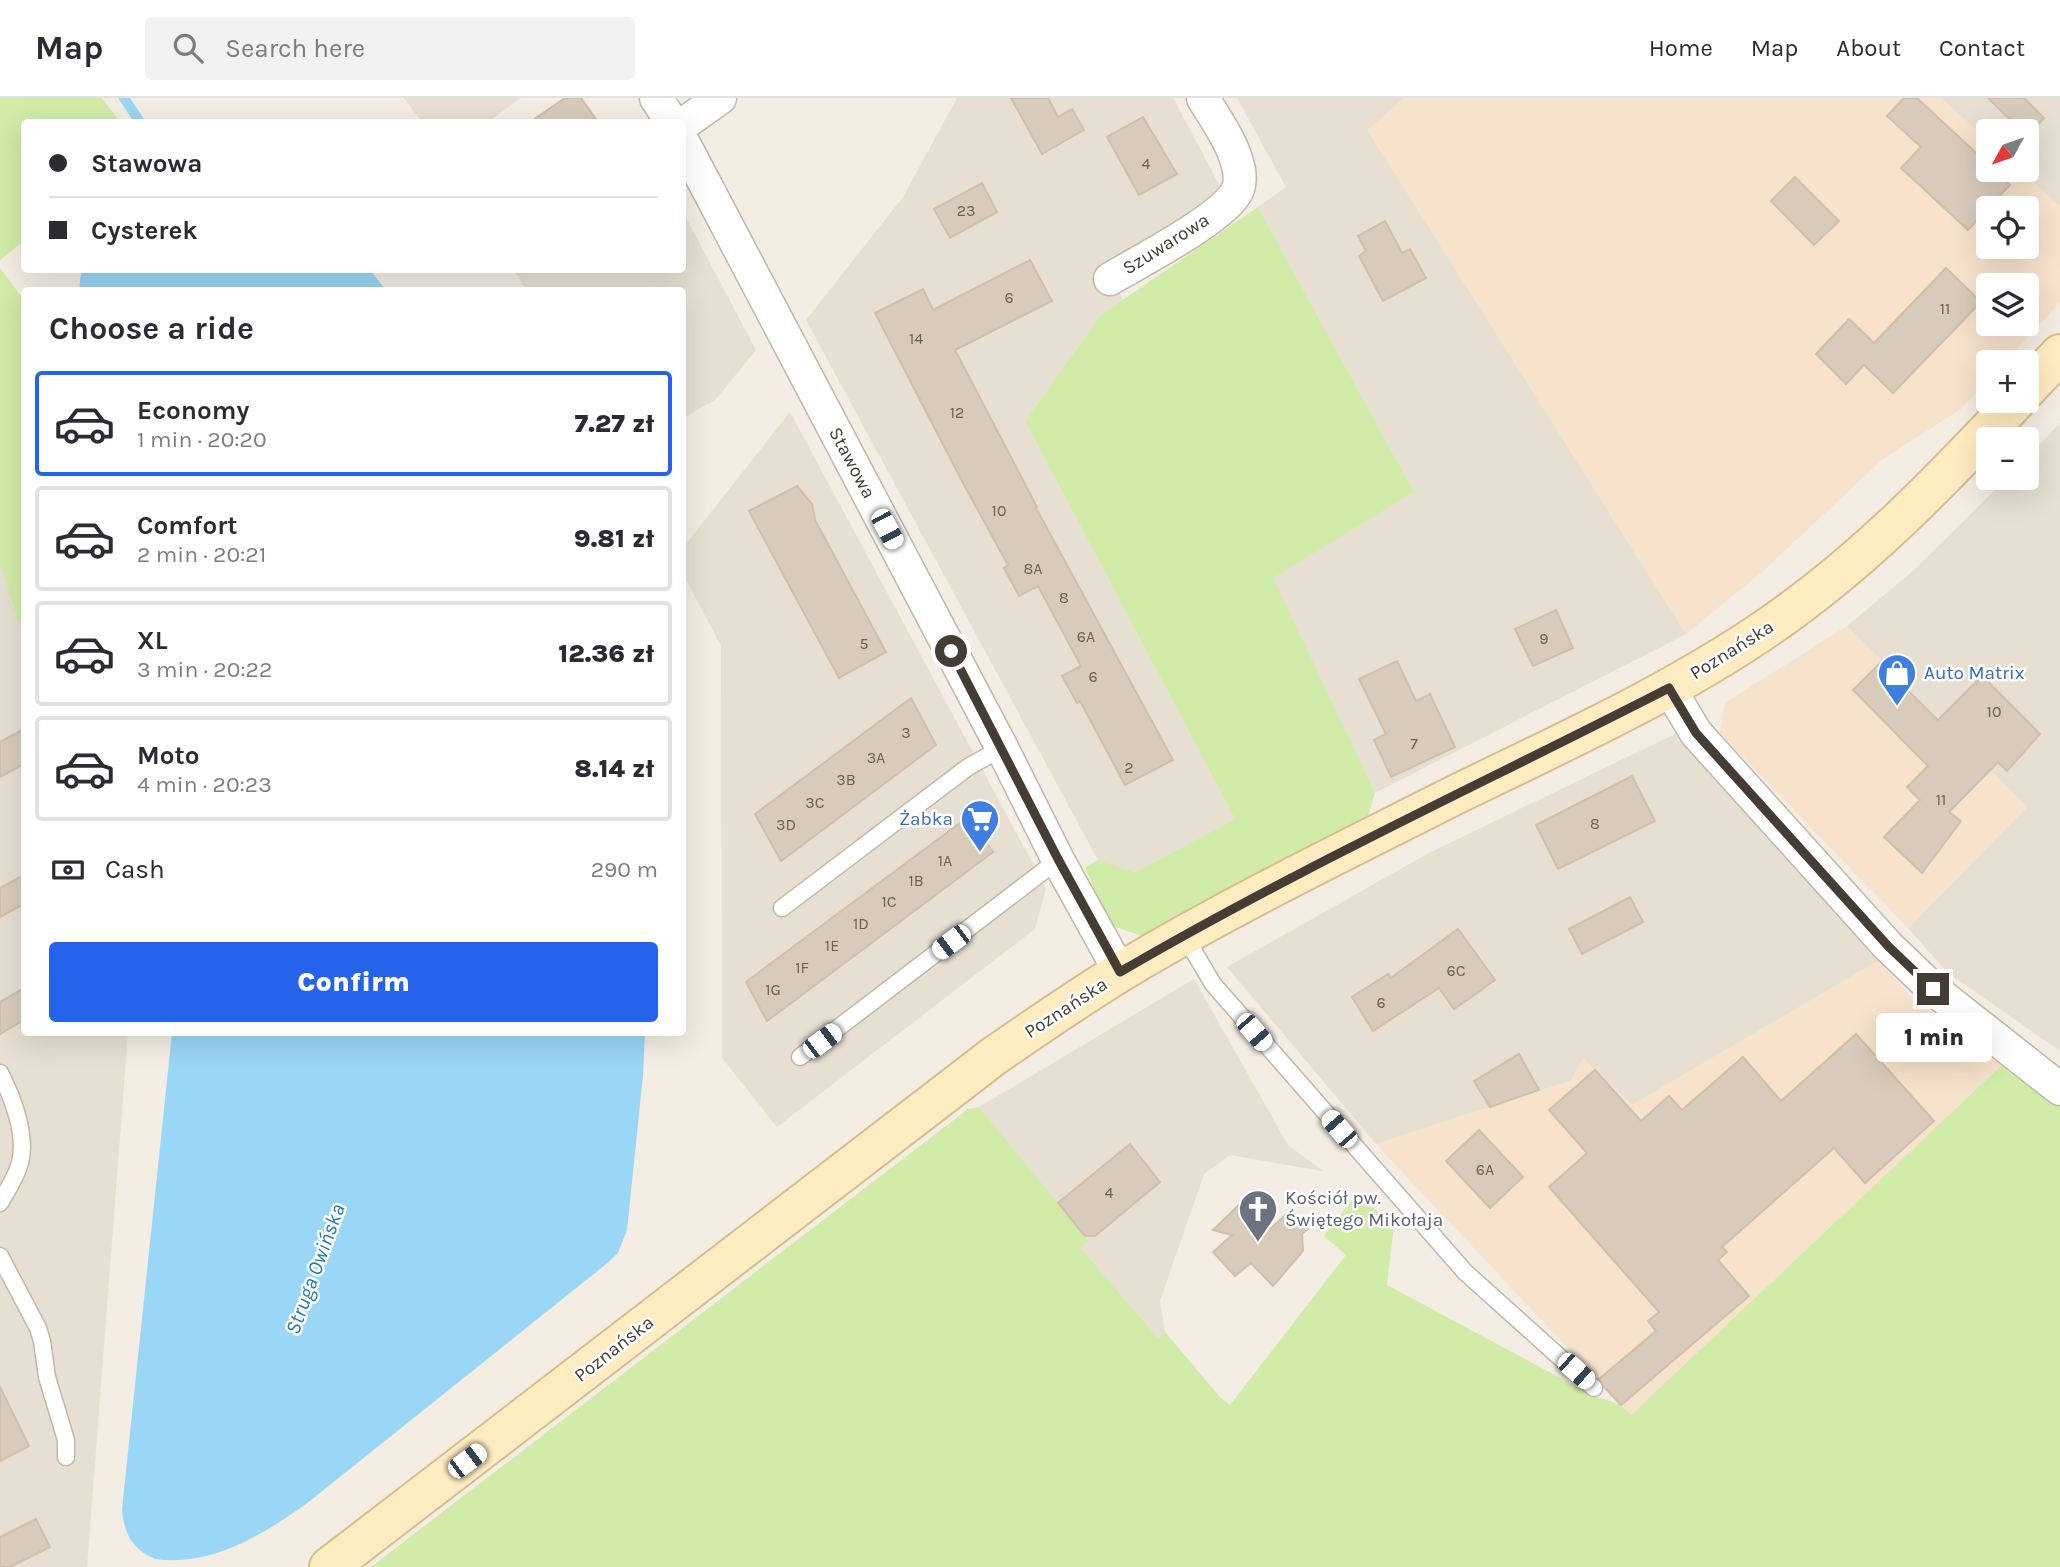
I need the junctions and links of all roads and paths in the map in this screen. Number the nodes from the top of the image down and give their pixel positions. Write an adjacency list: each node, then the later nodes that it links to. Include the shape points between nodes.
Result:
1 (656, 98): 4 (street)
2 (720, 98): 5 (street)
3 (1203, 98): 7 (street, Szuwarowa, via 1232,149 1240,172 1238,189 1209,220)
4 (670, 119)
5 (686, 122)
6 (686, 148): 12 (street, Stawowa)
7 (1110, 279)
8 (2060, 354): 9 (main road)
9 (2039, 376)
10 (2005, 413): 11 (main road, Poznańska, via 1910,512 1823,588 1742,645)
11 (1669, 688): 15 (main road, Poznańska); 19 (street, via 1696,733 1888,946 1933,989)
12 (1002, 748): 13 (street, Stawowa); 14 (lane, via 968,767)
13 (1058, 859): 16 (street, Stawowa); 17 (lane)
14 (782, 908)
15 (1184, 935): 16 (main road, Poznańska); 22 (lane, via 1219,992 1465,1272)
16 (1120, 972): 24 (main road, Poznańska, via 994,1056)
17 (800, 1057)
18 (0, 1073): 20 (lane, via 18,1120 22,1150 16,1175)
19 (2060, 1089)
20 (0, 1203)
21 (0, 1256): 23 (lane, via 38,1328 66,1440)
22 (1594, 1388)
23 (66, 1457)
24 (329, 1567)

